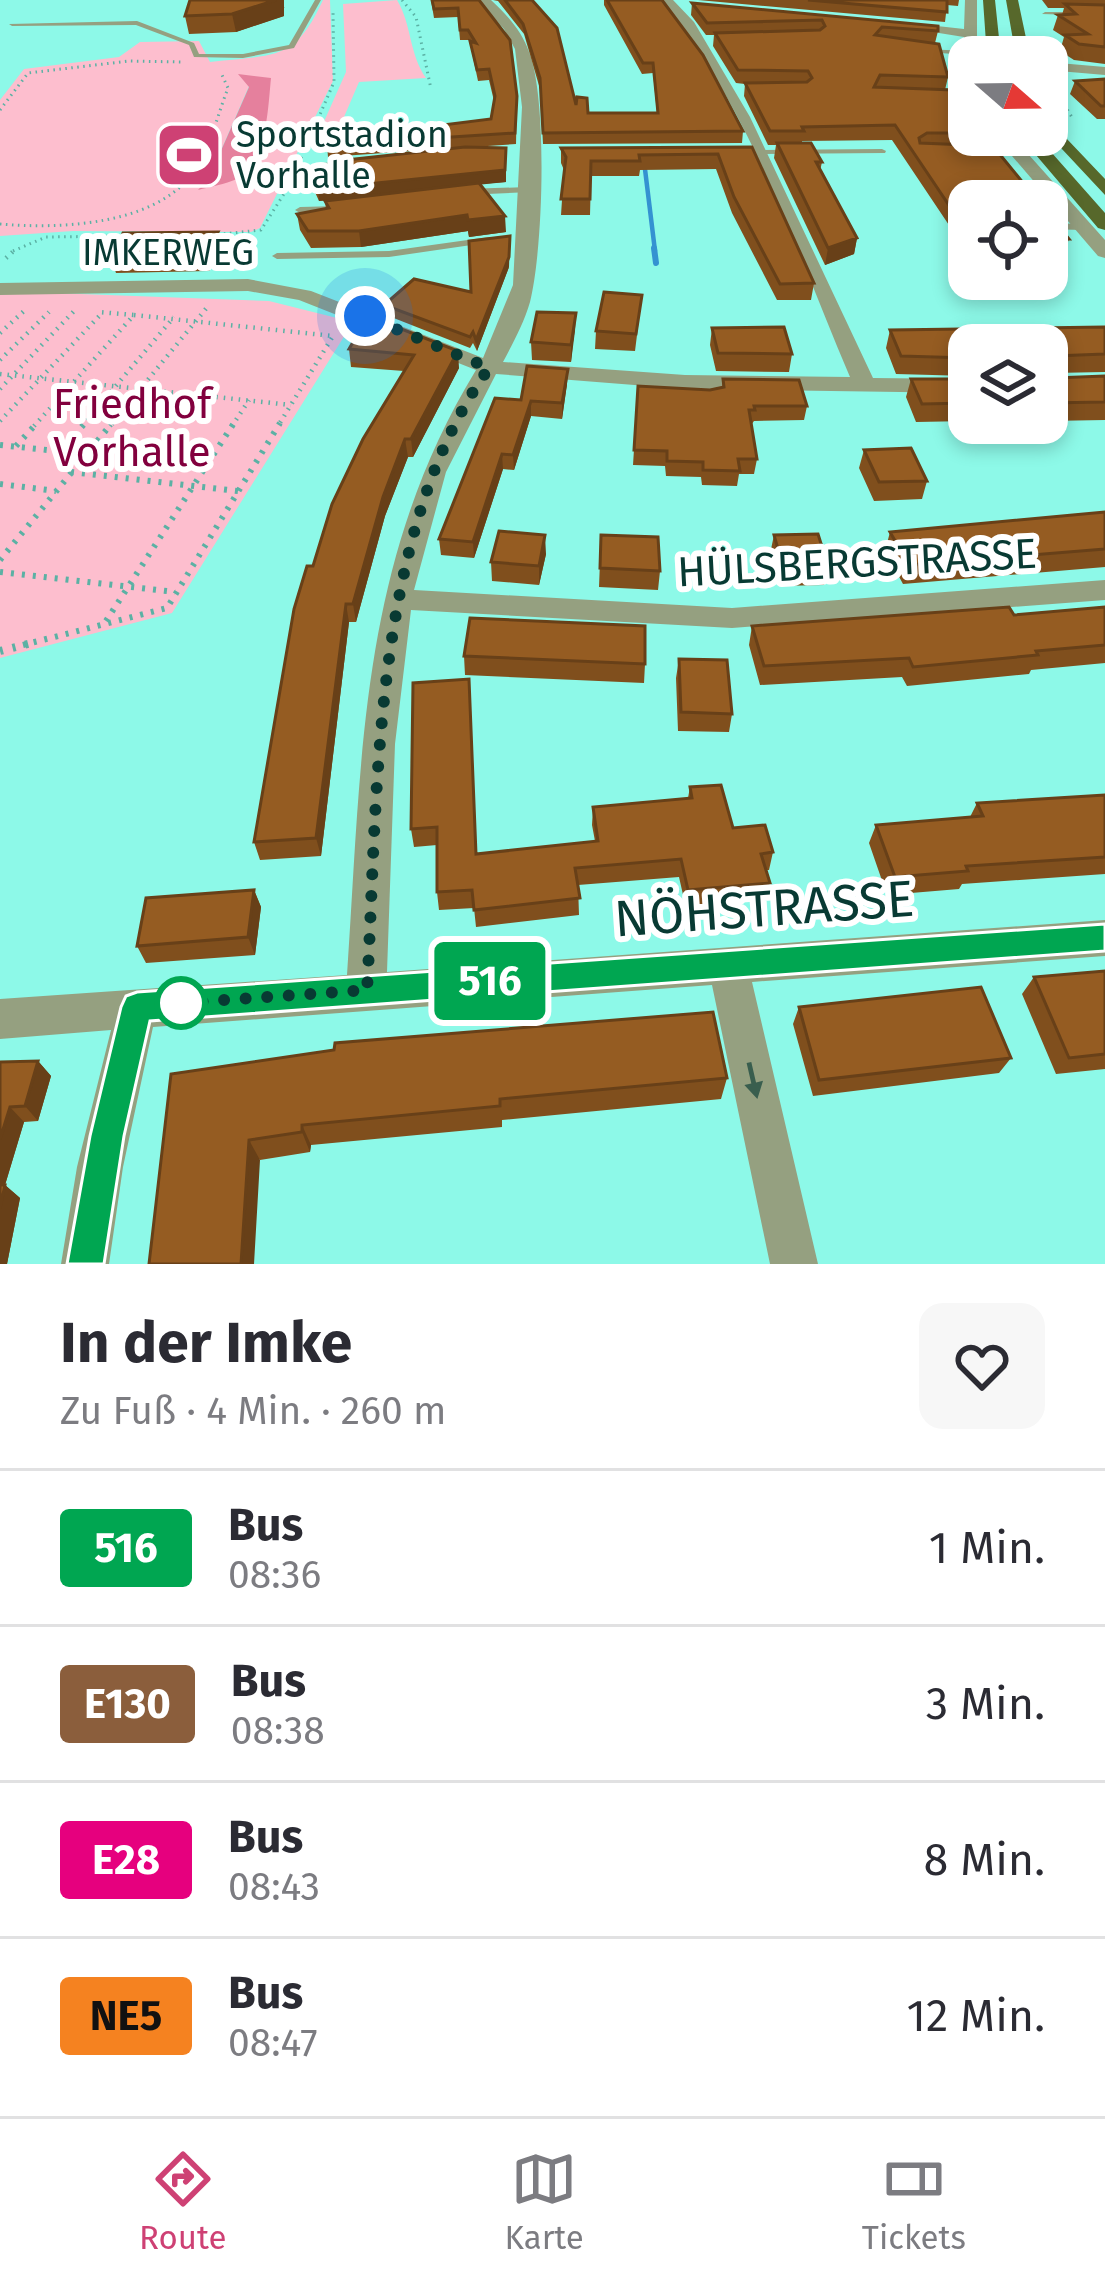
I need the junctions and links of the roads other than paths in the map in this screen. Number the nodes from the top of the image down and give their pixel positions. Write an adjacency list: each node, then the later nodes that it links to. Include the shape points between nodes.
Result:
1 (318, 0): 10 (lane, via 292,47 215,58 137,23)
2 (484, 0): 23 (street, via 511,25 526,62)
3 (971, 0): 12 (street)
4 (988, 0): 13 (main road)
5 (1012, 0): 14 (main road)
6 (670, 2): 7 (street); 16 (street)
7 (698, 5)
8 (1045, 14): 9 (lane)
9 (1105, 14)
10 (12, 24)
11 (880, 24): 12 (street)
12 (969, 34)
13 (992, 36)
14 (1019, 36)
15 (720, 39): 16 (lane)
16 (698, 40): 25 (street, via 737,90)
17 (902, 48): 18 (lane)
18 (948, 53)
19 (1068, 67): 20 (street)
20 (1105, 70)
21 (1068, 147): 32 (main road)
22 (882, 151): 25 (lane)
23 (526, 152): 26 (street); 31 (street)
24 (734, 152): 25 (street)
25 (757, 152): 45 (street)
26 (553, 154)
27 (1020, 156): 38 (street)
28 (1045, 156): 36 (main road)
29 (359, 164): 30 (lane)
30 (321, 166)
31 (528, 190): 33 (lane); 39 (street)
32 (1105, 190)
33 (448, 194)
34 (356, 208): 35 (lane)
35 (300, 211)
36 (1105, 224)
37 (1068, 226): 38 (lane)
38 (1082, 226): 40 (street)
39 (527, 237): 41 (lane, via 388,254); 43 (street, via 521,299)
40 (1105, 252)
41 (277, 256)
42 (7, 297): 43 (street, IMKERWEG, via 228,284 304,295)
43 (489, 368): 45 (street, IMKERWEG); 47 (street, via 432,475)
44 (948, 386): 45 (street, IMKERWEG)
45 (866, 387)
46 (1105, 590): 47 (street, HÜLSBERGSTRASSE, via 732,617)
47 (398, 599): 50 (street)
48 (1105, 938): 49 (street, NÖHSTRASSE)
49 (728, 965): 50 (street, NÖHSTRASSE); 54 (street, one-way to 54)
50 (367, 990): 51 (street, NÖHSTRASSE)
51 (137, 1007): 52 (street, NÖHSTRASSE); 53 (street)
52 (0, 1019)
53 (85, 1264)
54 (794, 1264)

